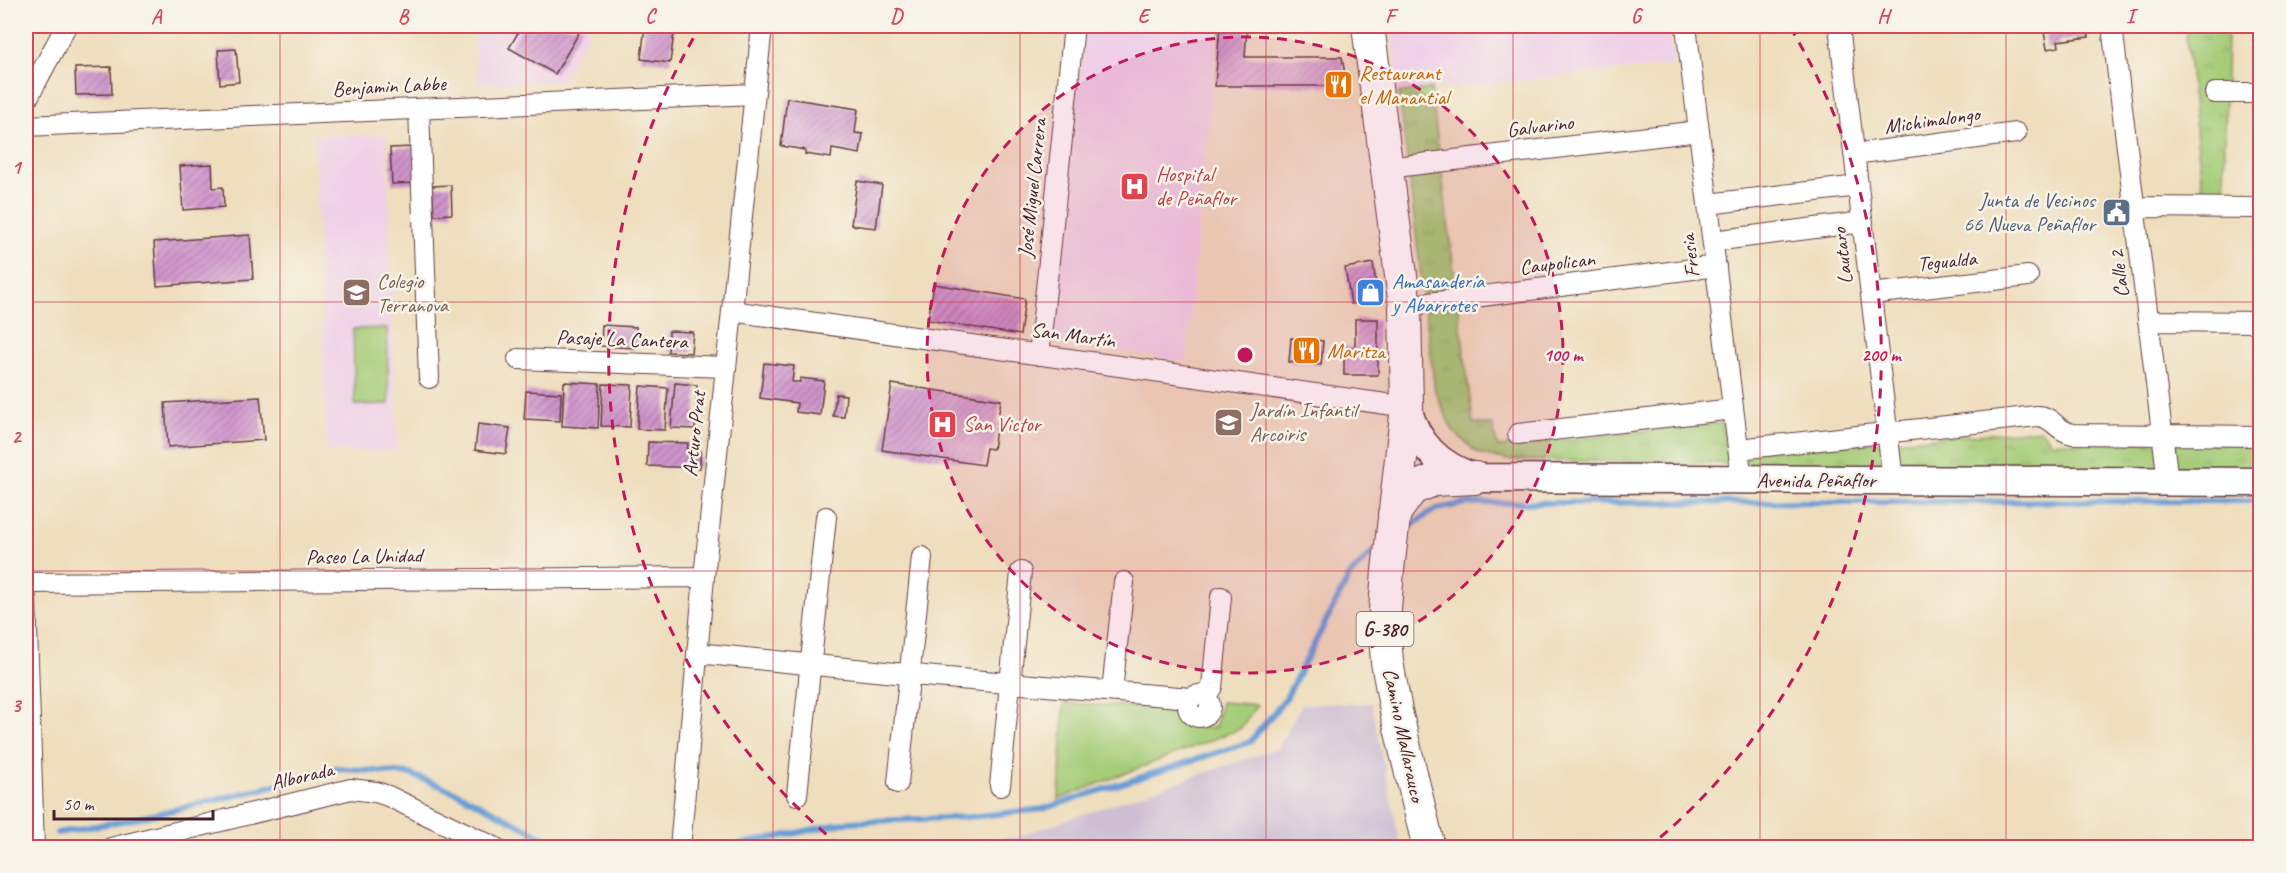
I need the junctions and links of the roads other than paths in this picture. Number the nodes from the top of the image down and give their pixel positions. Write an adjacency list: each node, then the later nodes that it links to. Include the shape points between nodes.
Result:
1 (66, 26): 11 (street)
2 (762, 26): 10 (street, Arturo Prat)
3 (1074, 26): 31 (street, José Miguel Carrera)
4 (1368, 26): 17 (main road, Camino Mallarauco)
5 (1686, 26): 14 (street, Fresia)
6 (1839, 26): 16 (street, Lautaro)
7 (2112, 26): 20 (street, Calle 2)
8 (2215, 93): 9 (street)
9 (2260, 93)
10 (754, 94): 12 (street, Benjamin Labbe); 28 (street, Arturo Prat)
11 (26, 101)
12 (419, 109): 13 (street, Benjamin Labbe); 34 (street)
13 (26, 126)
14 (1699, 131): 17 (street, Galvarino); 19 (street, Fresia)
15 (2016, 133): 16 (street, Michimalongo)
16 (1854, 154): 18 (street, Lautaro)
17 (1387, 168): 27 (main road, Camino Mallarauco)
18 (1858, 186): 19 (street); 22 (street, Lautaro)
19 (1708, 204): 23 (street, Fresia)
20 (2134, 207): 21 (street); 29 (street, Calle 2)
21 (2260, 208)
22 (1863, 222): 23 (street); 26 (street, Lautaro)
23 (1713, 241): 24 (street, Fresia)
24 (1716, 266): 27 (street, Caupolican); 36 (street, Fresia)
25 (2028, 276): 26 (street, Tegualda)
26 (1871, 294): 37 (street, Lautaro)
27 (1405, 306): 35 (main road, Camino Mallarauco)
28 (732, 311): 31 (street, San Martín); 33 (street, Arturo Prat)
29 (2148, 321): 30 (street); 39 (street, Calle 2)
30 (2260, 322)
31 (1039, 355): 35 (street, San Martín)
32 (518, 359): 33 (street, Pasaje La Cantera)
33 (725, 367): 51 (street, Arturo Prat)
34 (429, 378)
35 (1407, 407): 42 (main road, Avenida Peñaflor, via 1415,432 1433,456); 47 (main road, Camino Mallarauco / G-380)
36 (1733, 409): 38 (street); 41 (street, Fresia)
37 (1888, 432): 39 (street, Avenida Peñaflor, via 2042,416 2063,432 2073,434); 41 (street, Avenida Peñaflor); 44 (street, Lautaro)
38 (1518, 434)
39 (2162, 435): 40 (street, Avenida Peñaflor); 45 (street, Calle 2)
40 (2260, 436)
41 (1738, 449): 43 (street, Fresia)
42 (1475, 478): 43 (main road, Avenida Peñaflor); 47 (main road, via 1434,480 1412,489)
43 (1742, 480): 44 (main road, Avenida Peñaflor)
44 (1893, 480): 45 (main road, Avenida Peñaflor)
45 (2168, 481): 46 (main road, Avenida Peñaflor)
46 (2260, 482)
47 (1394, 514): 69 (main road, Camino Mallarauco / G-380, via 1384,623 1387,662)
48 (826, 517): 57 (street)
49 (922, 557): 58 (street)
50 (1022, 572): 59 (street)
51 (704, 577): 53 (street, Paseo La Unidad); 56 (street, Arturo Prat)
52 (1124, 582): 60 (street)
53 (26, 583)
54 (1221, 597): 60 (street, via 1212,687 1198,697)
55 (26, 598): 61 (street)
56 (697, 653): 57 (street); 68 (street, Arturo Prat)
57 (810, 664): 58 (street); 64 (street)
58 (911, 674): 59 (street); 62 (street)
59 (1010, 683): 60 (street); 63 (street)
60 (1112, 691)
61 (28, 710): 65 (street)
62 (898, 783)
63 (1000, 786)
64 (797, 795)
65 (34, 848)
66 (111, 848): 67 (street, Alborada, via 351,789 388,796)
67 (496, 848)
68 (680, 848)
69 (1429, 848)

